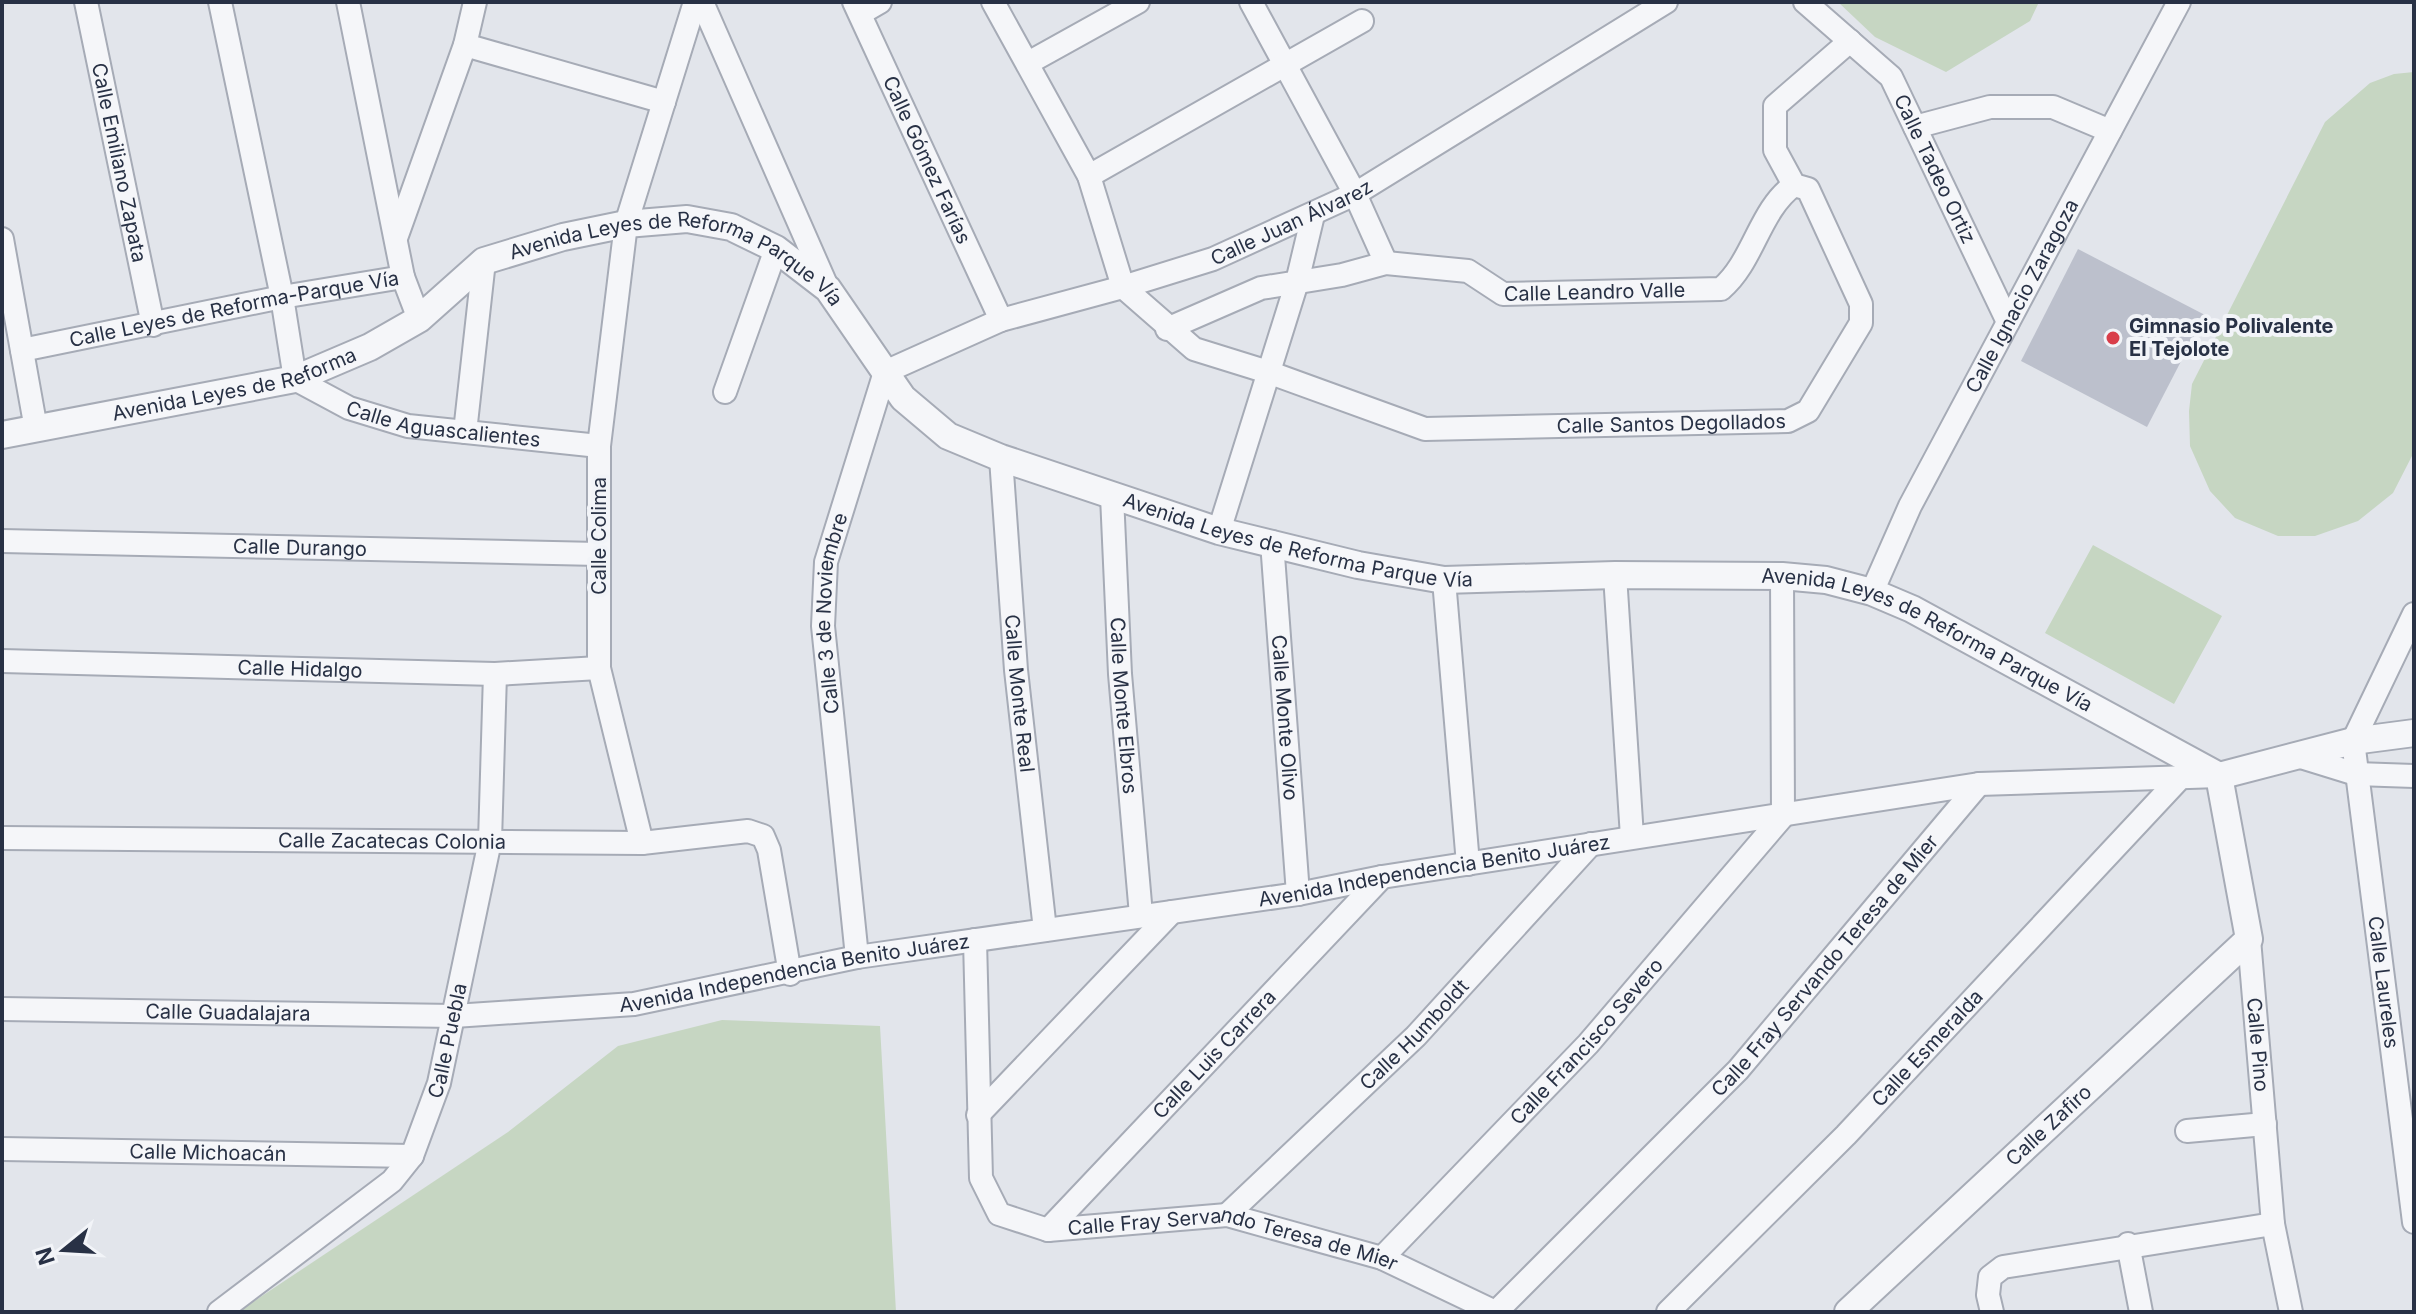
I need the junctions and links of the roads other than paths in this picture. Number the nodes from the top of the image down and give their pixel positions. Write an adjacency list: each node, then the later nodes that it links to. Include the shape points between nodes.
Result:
1 (86, 2): 41 (street, Calle Emiliano Zapata)
2 (220, 2): 37 (street)
3 (348, 2): 28 (street)
4 (475, 2): 16 (street)
5 (695, 2): 19 (street, Calle Colima)
6 (702, 2): 35 (street)
7 (993, 2): 17 (street)
8 (1138, 2): 17 (street)
9 (1251, 2): 18 (street)
10 (1666, 2): 24 (street, Calle Juan Álvarez)
11 (1805, 2): 15 (street, Calle Tadeo Ortiz)
12 (2179, 2): 21 (street, Calle Ignacio Zaragoza)
13 (865, 6): 39 (street, Calle Gómez Farías)
14 (1362, 21): 18 (street)
15 (1850, 41): 20 (street, Calle Tadeo Ortiz, via 1891,77); 23 (street, Calle Santos Degollados, via 1775,106 1775,150)
16 (465, 45): 19 (street); 28 (street)
17 (1028, 63): 22 (street)
18 (1284, 65): 22 (street); 24 (street)
19 (664, 102): 26 (street, Calle Colima)
20 (1915, 127): 21 (street, via 1990,107 2053,107); 40 (street, Calle Tadeo Ortiz)
21 (2110, 131): 40 (street, Calle Ignacio Zaragoza)
22 (1089, 176): 34 (street)
23 (1794, 185): 31 (street, Calle Leandro Valle, via 1781,194 1738,274 1721,289 1503,294 1468,271); 45 (street, Calle Santos Degollados, via 1808,189 1861,304 1861,323 1808,411 1788,421 1425,429)
24 (1355, 194): 25 (street, Calle Juan Álvarez); 31 (street)
25 (1313, 215): 33 (street); 34 (street, Calle Juan Álvarez, via 1213,259)
26 (626, 224): 29 (street, Avenida Leyes de Reforma Parque Vía, via 687,219 731,227); 30 (street, Avenida Leyes de Reforma Parque Vía); 51 (street, Calle Colima)
27 (2, 239): 43 (street)
28 (395, 239): 32 (street)
29 (776, 249): 35 (street, Avenida Leyes de Reforma Parque Vía); 47 (street)
30 (484, 261): 36 (street, Avenida Leyes de Reforma Parque Vía); 49 (street)
31 (1386, 263): 33 (street, Calle Leandro Valle)
32 (403, 277): 37 (street, Calle Leyes de Reforma-Parque Vía); 38 (street, Calle Leyes de Reforma-Parque Vía)
33 (1297, 282): 42 (street, Calle Leandro Valle, via 1261,288); 45 (street)
34 (1123, 287): 39 (street, Calle Juan Álvarez); 42 (street, Calle Santos Degollados)
35 (828, 289): 44 (street, Avenida Leyes de Reforma Parque Vía)
36 (450, 293): 38 (street, Avenida Leyes de Reforma)
37 (282, 297): 41 (street, Calle Leyes de Reforma-Parque Vía); 46 (street)
38 (419, 319): 46 (street, Avenida Leyes de Reforma)
39 (1001, 320): 44 (street, Calle Juan Álvarez)
40 (2008, 322): 61 (street, Calle Ignacio Zaragoza, via 1910,506)
41 (153, 325): 43 (street, Calle Leyes de Reforma-Parque Vía)
42 (1167, 329): 45 (street, Calle Santos Degollados, via 1194,349)
43 (22, 350): 48 (street)
44 (885, 372): 52 (street, Avenida Leyes de Reforma Parque Vía, via 903,398 948,436); 88 (street, Calle 3 de Noviembre, via 826,562 823,626)
45 (1268, 372): 54 (street)
46 (295, 379): 48 (street, Avenida Leyes de Reforma); 49 (street, Calle Aguascalientes, via 349,408 408,426)
47 (725, 392)
48 (36, 429): 50 (street, Avenida Leyes de Reforma)
49 (465, 432): 51 (street, Calle Aguascalientes)
50 (2, 435)
51 (599, 446): 57 (street, Calle Colima)
52 (1001, 458): 53 (street, Avenida Leyes de Reforma Parque Vía); 85 (street, Calle Monte Real, via 1016,670)
53 (1112, 496): 54 (street, Avenida Leyes de Reforma Parque Vía); 84 (street, Calle Monte Elbros, via 1120,674)
54 (1219, 531): 56 (street, Avenida Leyes de Reforma Parque Vía)
55 (2, 541): 57 (street, Calle Durango)
56 (1272, 542): 60 (street, Avenida Leyes de Reforma Parque Vía); 82 (street, Calle Monte Olivo)
57 (598, 554): 64 (street, Calle Colima)
58 (1615, 575): 59 (street, Avenida Leyes de Reforma Parque Vía); 60 (street, Avenida Leyes de Reforma Parque Vía); 75 (street)
59 (1782, 576): 61 (street, Avenida Leyes de Reforma Parque Vía); 74 (street)
60 (1444, 580): 80 (street)
61 (1872, 592): 70 (street, Avenida Leyes de Reforma Parque Vía)
62 (2414, 614): 67 (street)
63 (2, 661): 65 (street, Calle Hidalgo)
64 (599, 668): 65 (street, Calle Hidalgo); 78 (street, Calle Colima)
65 (495, 674): 77 (street, Calle Puebla)
66 (2414, 733): 67 (street, Avenida Independencia Benito Juárez)
67 (2353, 741): 68 (street, Avenida Independencia Benito Juárez); 69 (street, Calle Laureles)
68 (2301, 757): 69 (street); 70 (street, Avenida Independencia Benito Juárez)
69 (2356, 774): 71 (street); 98 (street, Calle Laureles)
70 (2219, 776): 72 (street, Avenida Independencia Benito Juárez); 86 (street, Calle Pino)
71 (2414, 776)
72 (2179, 779): 73 (street, Avenida Independencia Benito Juárez); 105 (street, Calle Esmeralda, via 1846,1135)
73 (1979, 784): 74 (street, Avenida Independencia Benito Juárez); 104 (street, Calle Fray Servando Teresa de Mier, via 1738,1070)
74 (1783, 816): 75 (street, Avenida Independencia Benito Juárez); 102 (street, Calle Francisco Severo, via 1588,1044)
75 (1632, 837): 79 (street, Avenida Independencia Benito Juárez)
76 (2, 838): 77 (street, Calle Zacatecas Colonia)
77 (490, 841): 78 (street, Calle Zacatecas Colonia); 91 (street, Calle Puebla)
78 (642, 843): 89 (street, Calle Zacatecas Colonia, via 748,831 763,836)
79 (1591, 844): 80 (street, Avenida Independencia Benito Juárez); 97 (street, Calle Humboldt, via 1416,1036)
80 (1468, 864): 81 (street, Avenida Independencia Benito Juárez)
81 (1382, 877): 82 (street, Avenida Independencia Benito Juárez); 100 (street, Calle Luis Carrera)
82 (1298, 894): 83 (street, Avenida Independencia Benito Juárez)
83 (1172, 912): 84 (street, Avenida Independencia Benito Juárez); 92 (street)
84 (1141, 915): 85 (street, Avenida Independencia Benito Juárez)
85 (1045, 930): 87 (street, Avenida Independencia Benito Juárez)
86 (2249, 939): 93 (street, Calle Pino); 106 (street, Calle Zafiro)
87 (975, 940): 88 (street, Avenida Independencia Benito Juárez); 92 (street, Calle Fray Servando Teresa de Mier)
88 (857, 957): 89 (street, Avenida Independencia Benito Juárez)
89 (790, 974): 91 (street, Avenida Independencia Benito Juárez, via 634,1004)
90 (2, 1009): 91 (street, Calle Guadalajara)
91 (454, 1016): 96 (street, Calle Puebla, via 439,1083)
92 (978, 1115): 100 (street, Calle Fray Servando Teresa de Mier, via 981,1178 999,1214)
93 (2265, 1124): 94 (street); 99 (street, Calle Pino)
94 (2187, 1131)
95 (2, 1149): 96 (street, Calle Michoacán)
96 (412, 1156): 103 (street, Calle Puebla, via 392,1181)
97 (1227, 1215): 100 (street, Calle Fray Servando Teresa de Mier); 102 (street, Calle Fray Servando Teresa de Mier)
98 (2414, 1222)
99 (2273, 1224): 101 (street); 109 (street, Calle Pino)
100 (1048, 1230)
101 (2128, 1244): 107 (street, via 2003,1267 1990,1277); 108 (street)
102 (1382, 1258): 104 (street, Calle Fray Servando Teresa de Mier)
103 (219, 1312)
104 (1496, 1312)
105 (1668, 1312)
106 (1848, 1312)
107 (1992, 1312)
108 (2141, 1312)
109 (2291, 1312)

